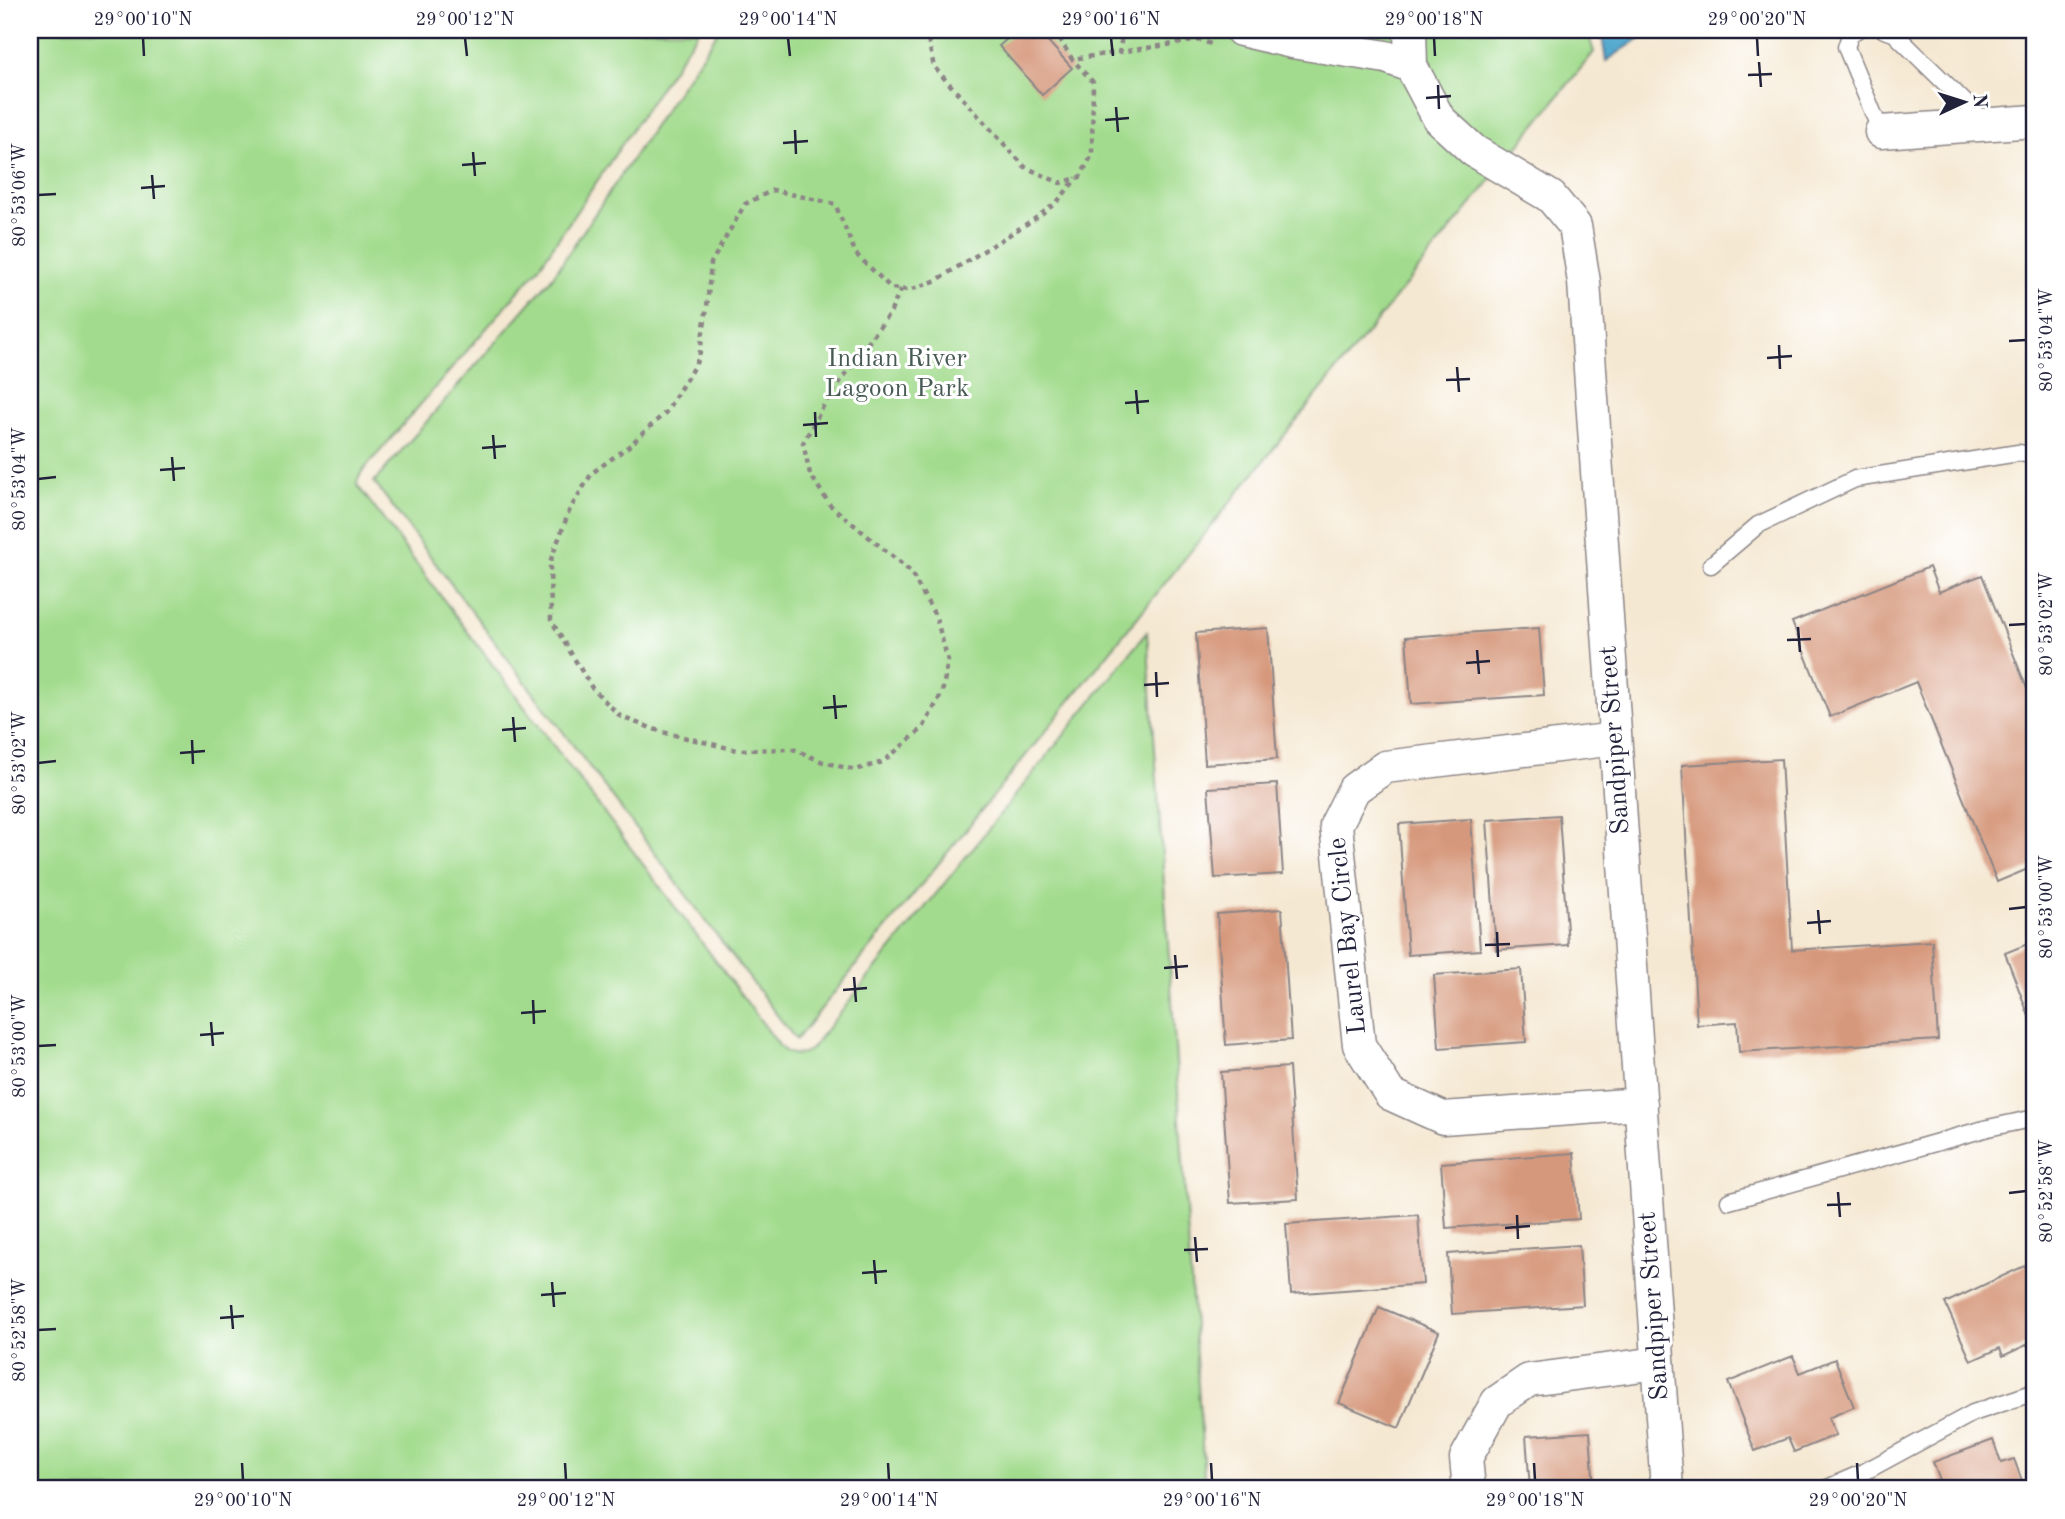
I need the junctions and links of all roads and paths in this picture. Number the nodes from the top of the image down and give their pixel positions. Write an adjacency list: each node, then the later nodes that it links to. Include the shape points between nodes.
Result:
1 (926, 30): 14 (path, via 934,67 1025,167 1060,183)
2 (1054, 30): 9 (path)
3 (1123, 30): 8 (path)
4 (1410, 30): 10 (street, Sandpiper Street)
5 (1857, 30): 13 (lane, via 1846,47)
6 (1884, 30): 12 (lane, via 1894,33)
7 (1230, 38): 8 (path); 10 (street, via 1292,42 1386,57)
8 (1119, 54): 9 (path)
9 (1072, 59): 14 (path, via 1093,82 1093,155)
10 (1411, 66): 18 (street, Sandpiper Street, via 1439,119 1474,151 1551,197 1575,226 1584,282)
11 (2035, 121): 12 (street)
12 (1987, 124): 13 (street)
13 (1881, 132)
14 (1077, 178): 15 (path, via 1037,218 937,280)
15 (901, 289): 15 (path, via 891,288 856,254 835,204 773,190 745,204 710,263 699,358 666,411 592,473 570,509 550,562 551,620 592,688 621,717 737,750 793,748 855,770 883,762 923,728 942,693 948,661 936,617 910,571 830,505 810,474 803,443)
16 (2035, 455): 17 (lane, via 2018,453 1855,479 1758,525)
17 (1711, 565)
18 (1615, 739): 19 (street, Sandpiper Street); 19 (street, Laurel Bay Circle, via 1385,767 1354,789 1336,825 1359,1045 1390,1094 1443,1118)
19 (1641, 1104): 22 (street, Sandpiper Street)
20 (2035, 1118): 21 (lane)
21 (1730, 1201)
22 (1658, 1363): 24 (street, via 1529,1380 1497,1402 1466,1458); 25 (street, Sandpiper Street)
23 (2035, 1391): 26 (lane, via 1973,1413)
24 (1469, 1489)
25 (1667, 1489)
26 (1825, 1489)

